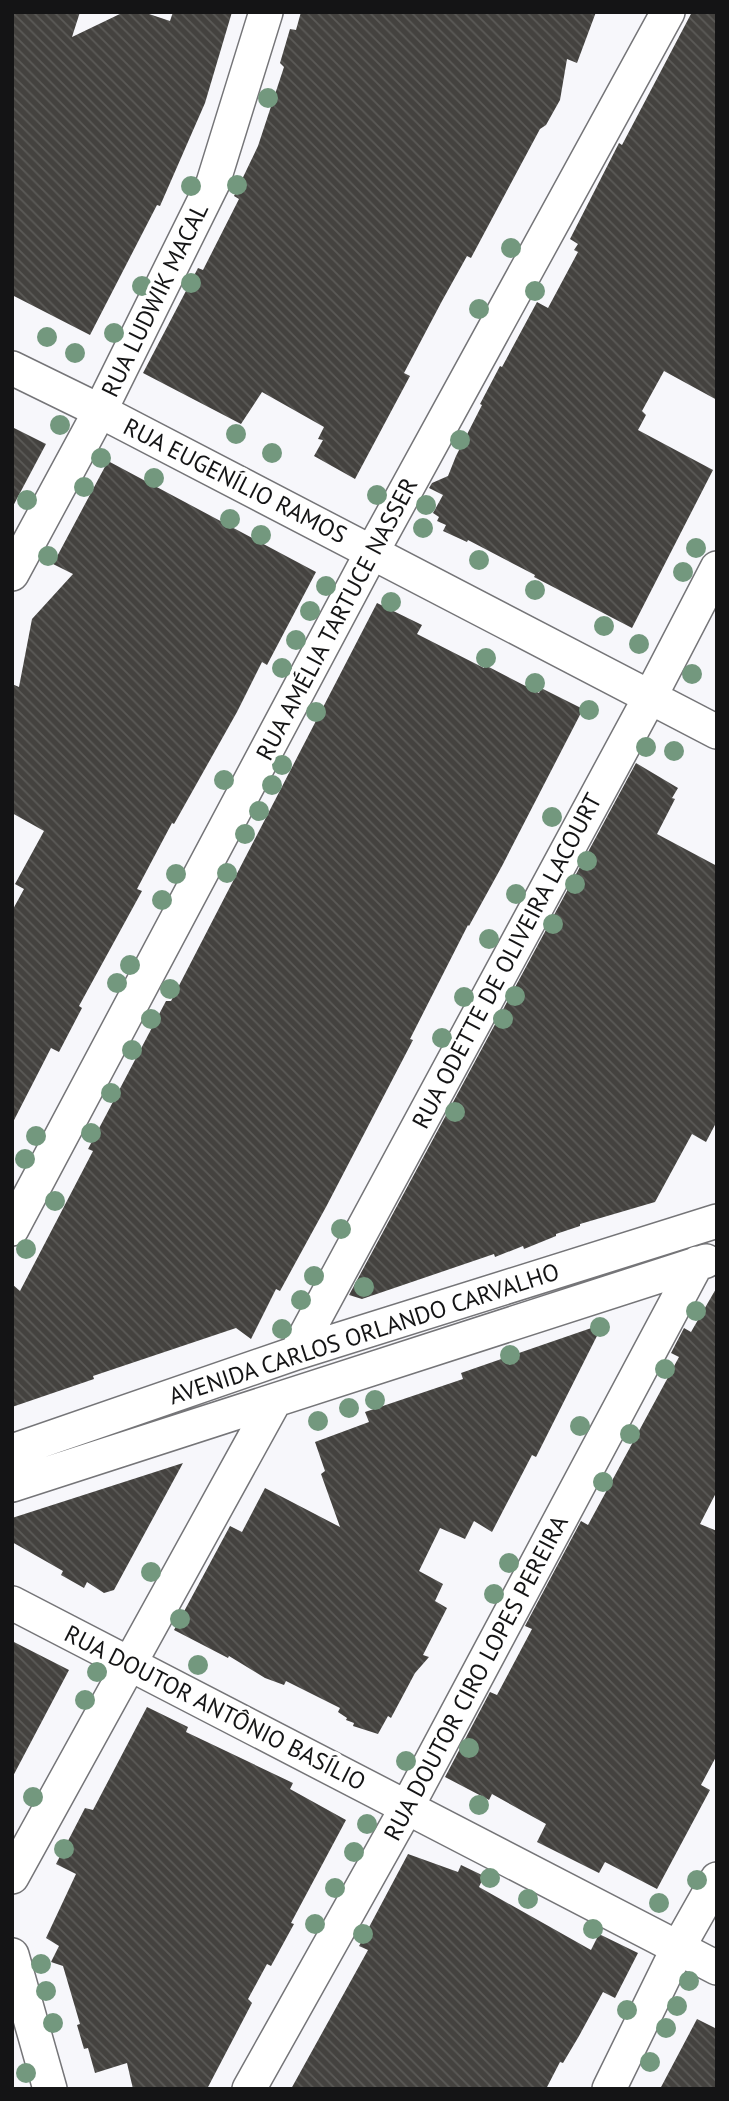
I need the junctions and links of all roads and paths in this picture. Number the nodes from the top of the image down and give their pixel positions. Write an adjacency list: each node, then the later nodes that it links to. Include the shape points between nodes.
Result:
1 (266, 12): 4 (street, RUA LUDWIK MACAL, via 213,183)
2 (668, 12): 5 (street, RUA AMÉLIA TARTUCE NASSER)
3 (12, 368): 4 (street, RUA EUGENÍLIO RAMOS)
4 (100, 411): 5 (street, RUA EUGENÍLIO RAMOS); 7 (street, RUA LUDWIK MACAL)
5 (372, 552): 8 (street, RUA EUGENÍLIO RAMOS); 11 (street, RUA AMÉLIA TARTUCE NASSER)
6 (717, 568): 8 (street, RUA ODETTE DE OLIVEIRA LACOURT)
7 (12, 574)
8 (650, 697): 9 (street, RUA EUGENÍLIO RAMOS); 13 (street, RUA ODETTE DE OLIVEIRA LACOURT)
9 (717, 732)
10 (717, 1221): 13 (street, AVENIDA CARLOS ORLANDO CARVALHO)
11 (12, 1229)
12 (707, 1261): 14 (street, AVENIDA CARLOS ORLANDO CARVALHO); 19 (street, RUA DOUTOR CIRO LOPES PEREIRA)
13 (296, 1353): 15 (street, AVENIDA CARLOS ORLANDO CARVALHO)
14 (274, 1402): 16 (street, AVENIDA CARLOS ORLANDO CARVALHO); 18 (street)
15 (12, 1451)
16 (12, 1485)
17 (12, 1604): 18 (street, RUA DOUTOR ANTÔNIO BASÍLIO)
18 (130, 1665): 19 (street, RUA DOUTOR ANTÔNIO BASÍLIO); 20 (street)
19 (407, 1807): 22 (street, RUA DOUTOR ANTÔNIO BASÍLIO); 26 (street, RUA DOUTOR CIRO LOPES PEREIRA)
20 (12, 1877)
21 (717, 1879): 22 (street)
22 (678, 1948): 24 (street, RUA DOUTOR ANTÔNIO BASÍLIO); 27 (street)
23 (12, 1955): 25 (street)
24 (717, 1968)
25 (50, 2089)
26 (249, 2089)
27 (608, 2089)

